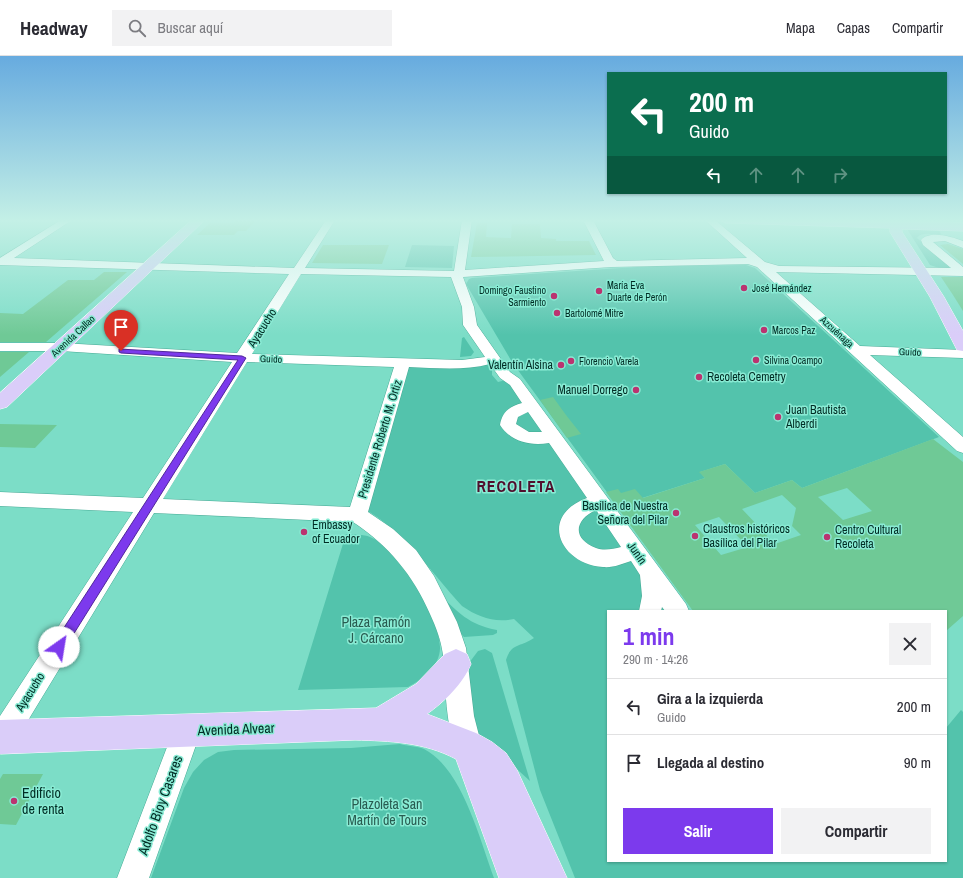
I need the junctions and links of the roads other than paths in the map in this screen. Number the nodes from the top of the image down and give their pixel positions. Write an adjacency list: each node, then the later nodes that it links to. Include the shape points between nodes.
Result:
1 (157, 258): 11 (main road, Avenida Callao)
2 (305, 258): 12 (street, Ayacucho)
3 (461, 258): 15 (street, Junín)
4 (608, 258): 9 (street, via 613,262)
5 (753, 258): 10 (street, Azcuénaga)
6 (913, 258): 13 (main road)
7 (946, 258): 14 (street)
8 (1, 262): 11 (street)
9 (611, 264): 10 (street, via 748,261); 15 (street)
10 (760, 264): 13 (street, via 778,269); 19 (street, Azcuénaga)
11 (150, 265): 12 (street); 18 (main road, Avenida Callao)
12 (297, 271): 15 (street); 21 (street, Ayacucho)
13 (921, 271): 14 (street); 16 (main road)
14 (963, 272)
15 (458, 274): 22 (street, Junín, via 457,278 468,307 470,325)
16 (963, 346)
17 (0, 347): 18 (street, Guido)
18 (61, 347): 21 (street, Guido); 24 (main road, Avenida Callao)
19 (857, 350): 20 (street, Guido); 27 (street, Azcuénaga)
20 (963, 354)
21 (242, 358): 23 (street, Guido); 30 (street, Ayacucho)
22 (494, 359): 23 (street, Guido, via 462,364); 25 (street, Junín)
23 (403, 363): 31 (street, Presidente Roberto M. Ortiz)
24 (0, 404)
25 (531, 405): 26 (street, Junín); 26 (street, via 514,412 508,425 522,438 540,439)
26 (554, 436): 29 (street, Junín)
27 (963, 447)
28 (0, 499): 30 (street)
29 (600, 501): 32 (street, Junín); 32 (street, via 584,507 573,516 569,527 573,542 587,554 602,558)
30 (149, 506): 31 (street); 39 (street, Ayacucho)
31 (357, 515): 36 (street, via 391,537 424,578 448,627)
32 (635, 551): 33 (street, Junín)
33 (651, 574): 34 (street, via 653,596); 35 (street, Junín)
34 (650, 610)
35 (677, 610)
36 (456, 664): 37 (main road, via 423,698); 40 (street, via 460,712)
37 (379, 724): 38 (main road, Avenida Alvear); 40 (main road, Avenida Alvear, via 419,727)
38 (187, 731): 39 (main road, Avenida Alvear); 41 (street, Adolfo Bioy Casares)
39 (0, 738)
40 (468, 747): 42 (main road); 43 (main road, Avenida Alvear, via 494,765 504,781)
41 (133, 878)
42 (519, 878)
43 (547, 878)

